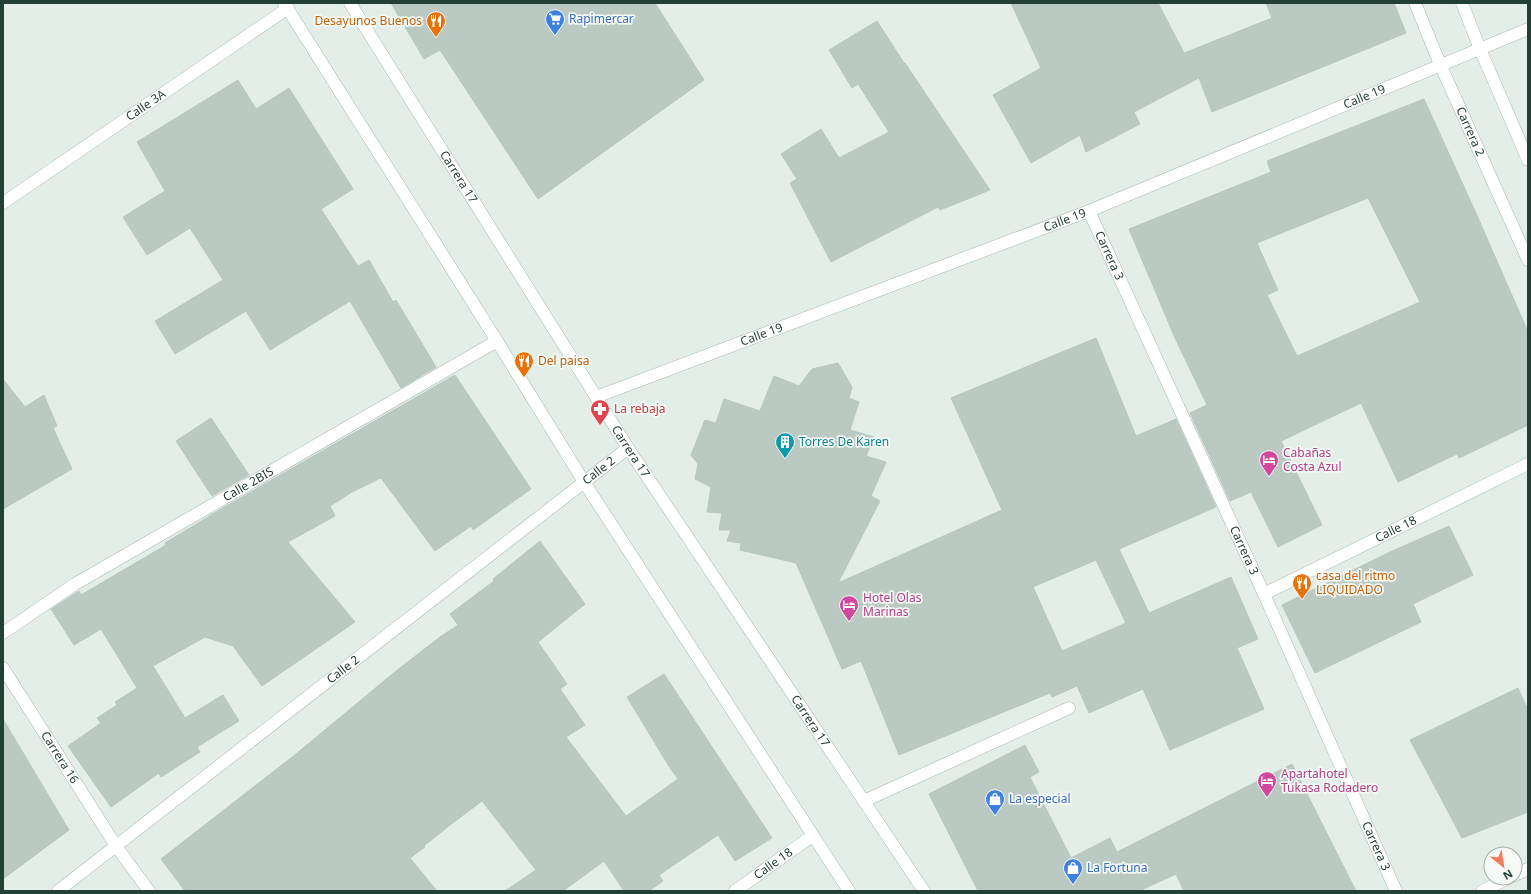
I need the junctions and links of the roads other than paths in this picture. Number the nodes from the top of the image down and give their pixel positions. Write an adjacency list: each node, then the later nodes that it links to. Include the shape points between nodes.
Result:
1 (350, 3): 13 (street, Carrera 17)
2 (1415, 3): 7 (street, Carrera 2)
3 (1462, 3): 6 (street)
4 (286, 5): 9 (street, Calle 3A); 12 (street)
5 (1528, 29): 6 (street, Calle 19)
6 (1480, 49): 7 (street, Calle 19); 8 (street)
7 (1440, 64): 10 (street, Calle 19); 11 (street, Carrera 2)
8 (1528, 160)
9 (3, 203)
10 (1089, 211): 13 (street, Calle 19); 17 (street, Carrera 3)
11 (1528, 260)
12 (497, 341): 16 (street); 18 (street, Calle 2BIS, via 75,584)
13 (596, 397): 14 (street, Carrera 17)
14 (628, 448): 16 (street, Calle 2); 21 (street, Carrera 17)
15 (1528, 464): 17 (street, Calle 18)
16 (584, 482): 22 (street); 23 (street, Calle 2)
17 (1264, 594): 30 (street, Carrera 3)
18 (3, 633)
19 (3, 668): 23 (street, Carrera 16)
20 (1069, 708): 21 (street)
21 (864, 801): 29 (street, Carrera 17)
22 (812, 836): 27 (street, Calle 18); 28 (street)
23 (116, 846): 25 (street, Calle 2); 26 (street, Carrera 16)
24 (1492, 886): 31 (street)
25 (58, 891)
26 (149, 891)
27 (734, 891)
28 (849, 891)
29 (924, 891)
30 (1396, 891)
31 (1482, 891)

